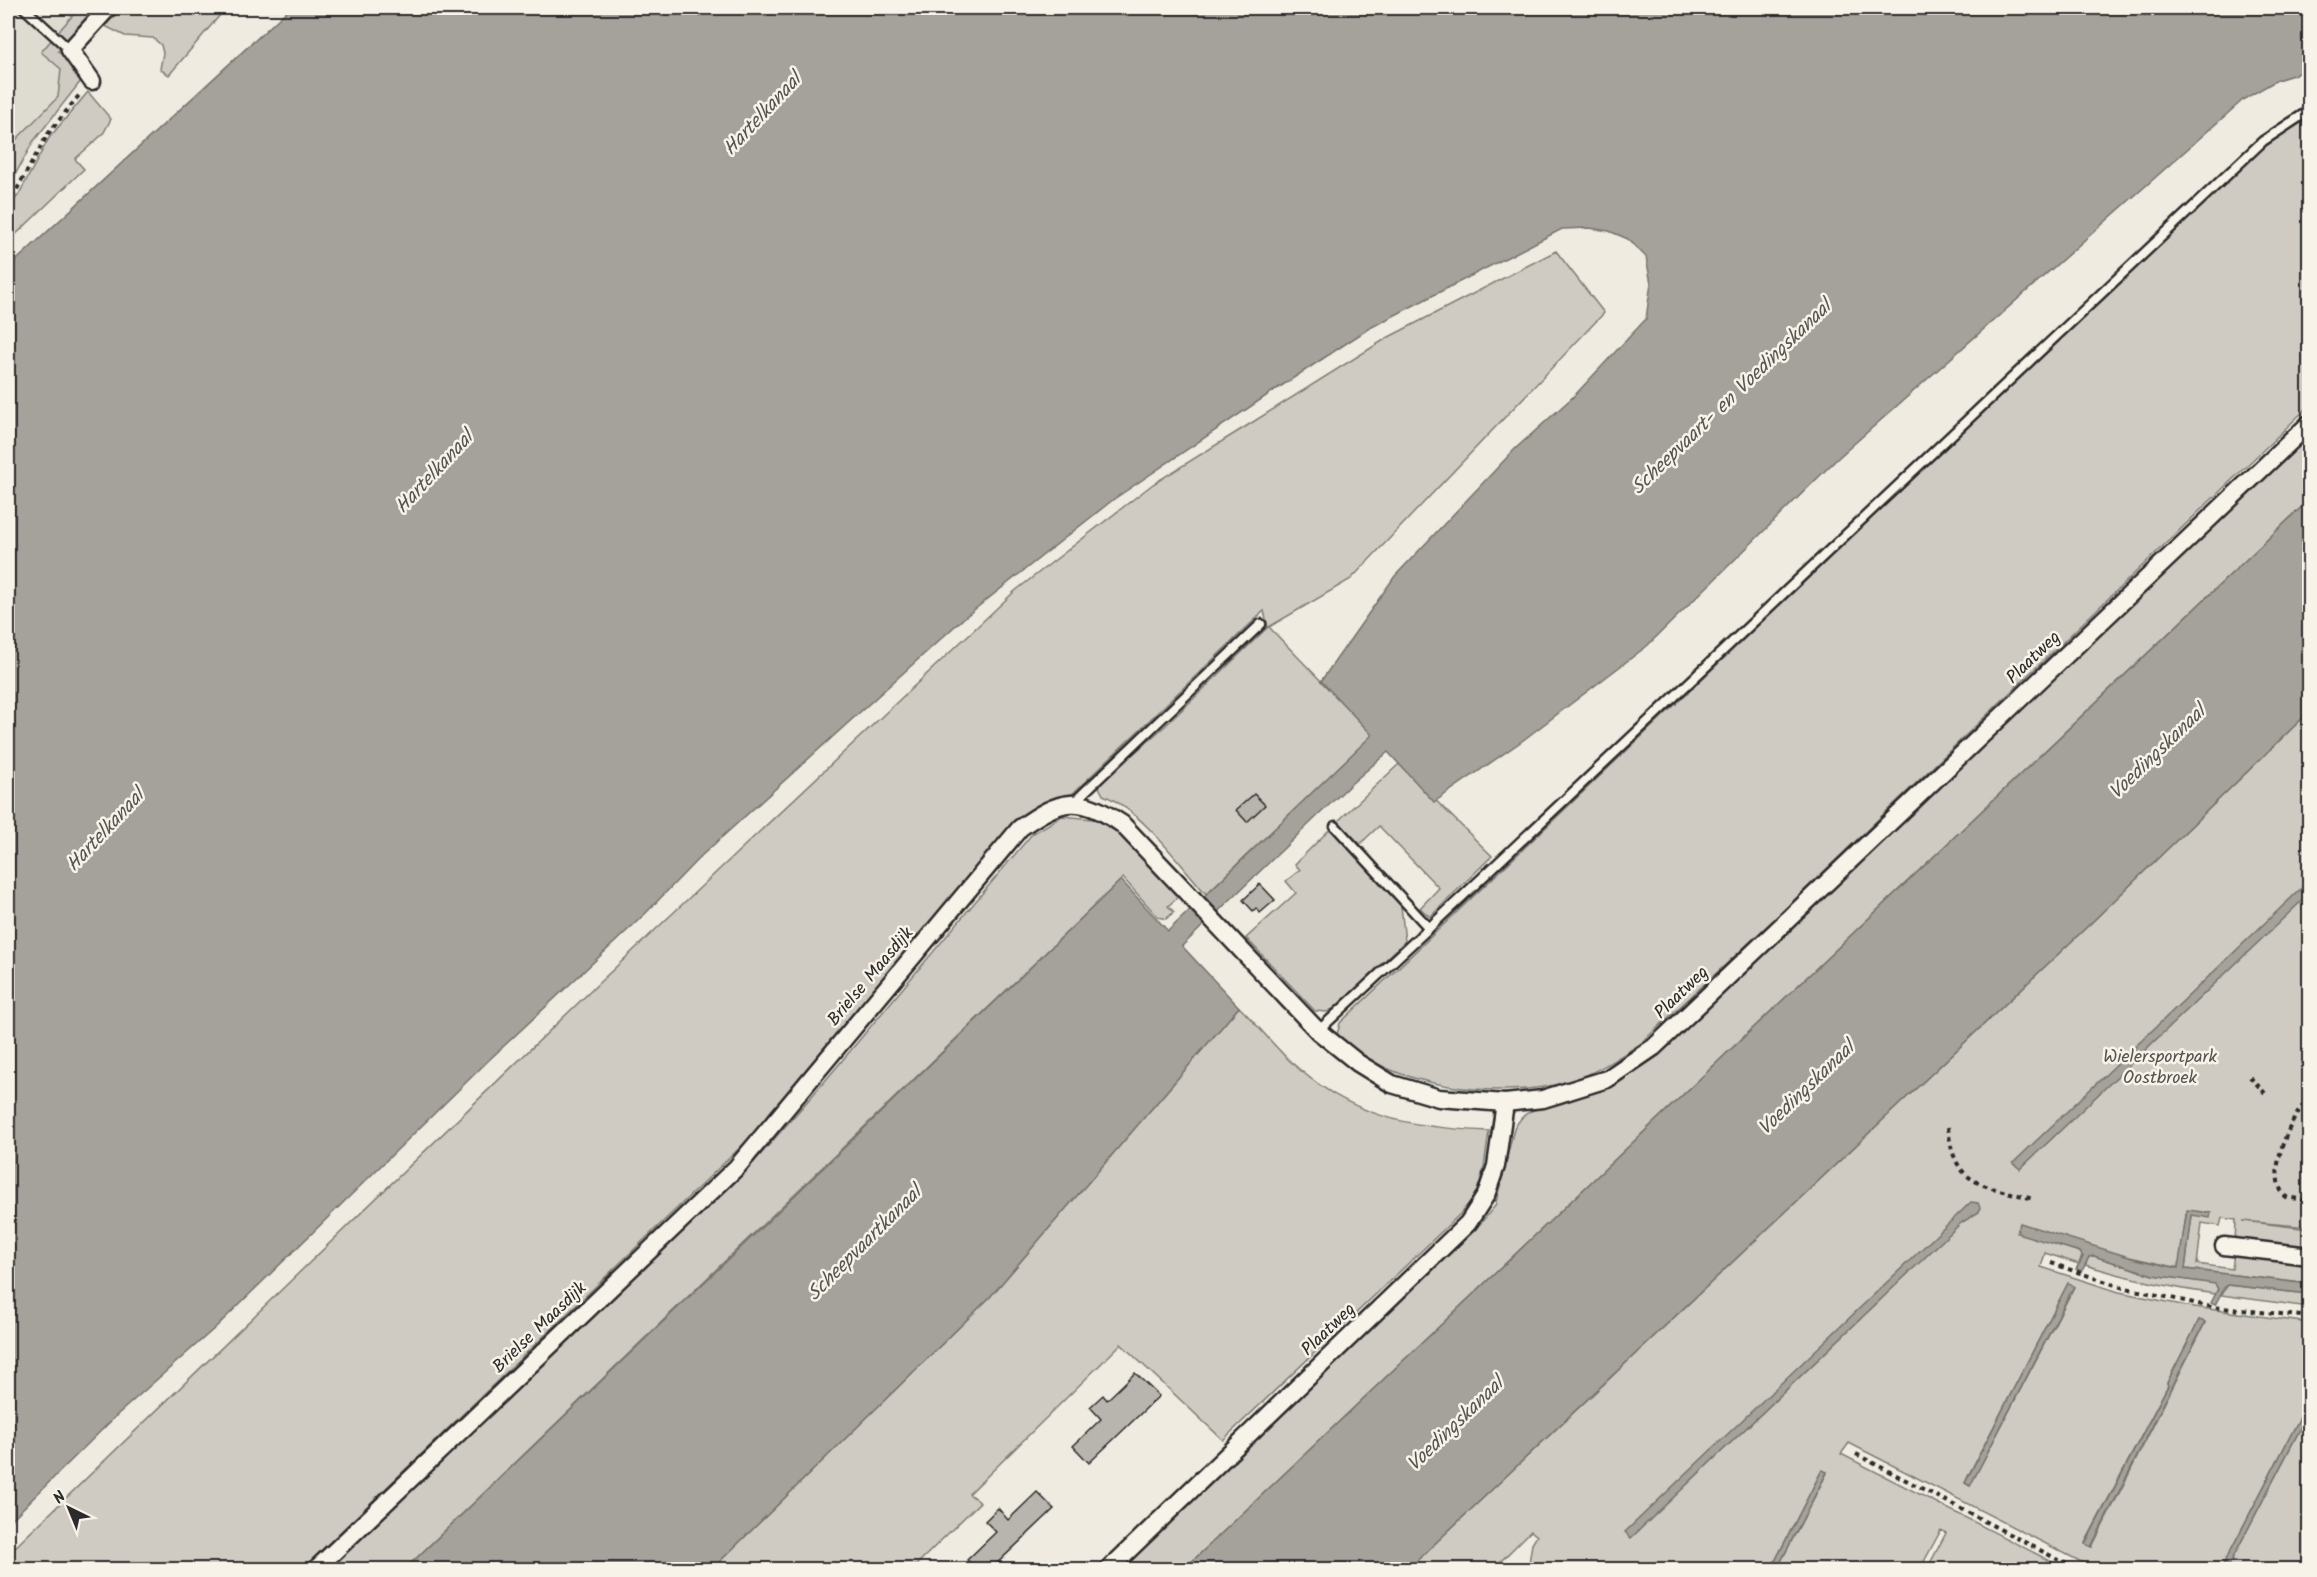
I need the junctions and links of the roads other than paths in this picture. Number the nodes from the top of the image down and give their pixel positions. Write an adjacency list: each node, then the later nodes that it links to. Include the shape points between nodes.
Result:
1 (24, 8): 3 (lane)
2 (108, 8): 3 (street)
3 (70, 50): 4 (street)
4 (92, 81)
5 (2310, 110): 10 (lane, via 2263,141)
6 (2310, 423): 12 (street, Plaatweg, via 1654,1047 1607,1079 1543,1099)
7 (1261, 624): 8 (lane)
8 (1074, 803): 11 (street, via 1100,809 1122,824); 15 (street, Brielse Maasdijk, via 1046,810 1020,828 737,1167)
9 (1335, 826): 10 (lane)
10 (1429, 928): 11 (lane)
11 (1318, 1031): 12 (street, via 1392,1084 1439,1098)
12 (1505, 1102): 16 (street, Plaatweg, via 1496,1166 1486,1195 1468,1223)
13 (2224, 1246): 14 (street)
14 (2310, 1256)
15 (315, 1569)
16 (1108, 1569)

